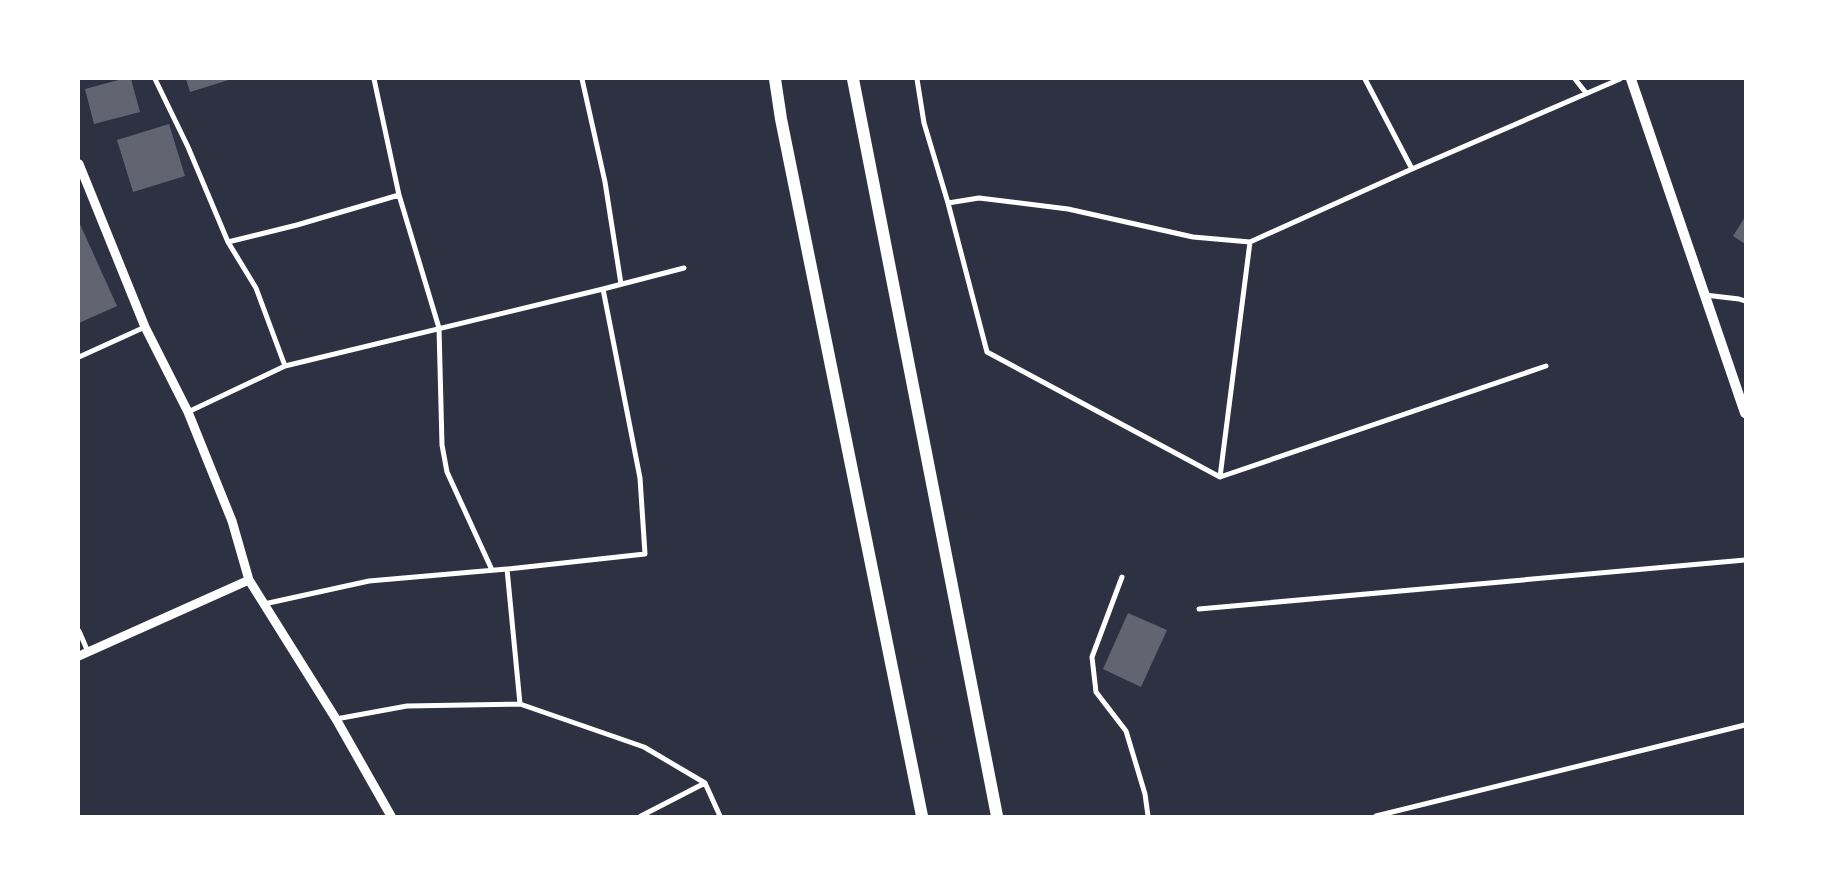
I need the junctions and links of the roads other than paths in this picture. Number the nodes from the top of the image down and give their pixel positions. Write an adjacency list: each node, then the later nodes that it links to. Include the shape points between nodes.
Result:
1 (156, 79): 16 (street)
2 (374, 79): 14 (street)
3 (582, 79): 19 (street, via 605,182)
4 (775, 79): 48 (main road)
5 (853, 79): 49 (main road)
6 (917, 79): 15 (street, via 924,122)
7 (1364, 79): 13 (street)
8 (1575, 79): 11 (street)
9 (1620, 79): 11 (street)
10 (1631, 79): 21 (main road)
11 (1586, 93): 13 (street)
12 (79, 164): 23 (street)
13 (1412, 169): 17 (street)
14 (399, 194): 16 (street); 24 (street)
15 (948, 203): 17 (street, via 979,198 1068,208 1193,237); 30 (street, via 987,352)
16 (228, 242): 26 (street, via 256,288)
17 (1250, 242): 30 (street)
18 (684, 268): 19 (street)
19 (621, 284): 20 (street)
20 (603, 289): 24 (street); 32 (street, via 640,478 644,554)
21 (1704, 295): 22 (street); 29 (main road)
22 (1745, 301)
23 (145, 328): 25 (street); 28 (street)
24 (439, 328): 26 (street); 33 (street, via 442,445 447,472)
25 (79, 357)
26 (285, 366): 28 (street)
27 (1546, 366): 30 (street)
28 (188, 412): 35 (street, via 232,521)
29 (1745, 413)
30 (1220, 477)
31 (1745, 560): 37 (street)
32 (507, 569): 33 (street); 41 (street)
33 (492, 570): 36 (street, via 369,581)
34 (1122, 576): 50 (street, via 1092,657 1096,692 1126,731)
35 (249, 580): 36 (street); 39 (street)
36 (264, 604): 42 (street)
37 (1199, 609)
38 (79, 631): 39 (street)
39 (88, 652): 40 (street)
40 (79, 656)
41 (520, 704): 42 (street, via 408,706); 44 (street, via 644,747)
42 (336, 719): 45 (street)
43 (1745, 725): 51 (street)
44 (705, 783): 46 (street); 47 (street)
45 (391, 816)
46 (641, 816)
47 (720, 816)
48 (922, 816)
49 (997, 816)
50 (1148, 816)
51 (1376, 816)

